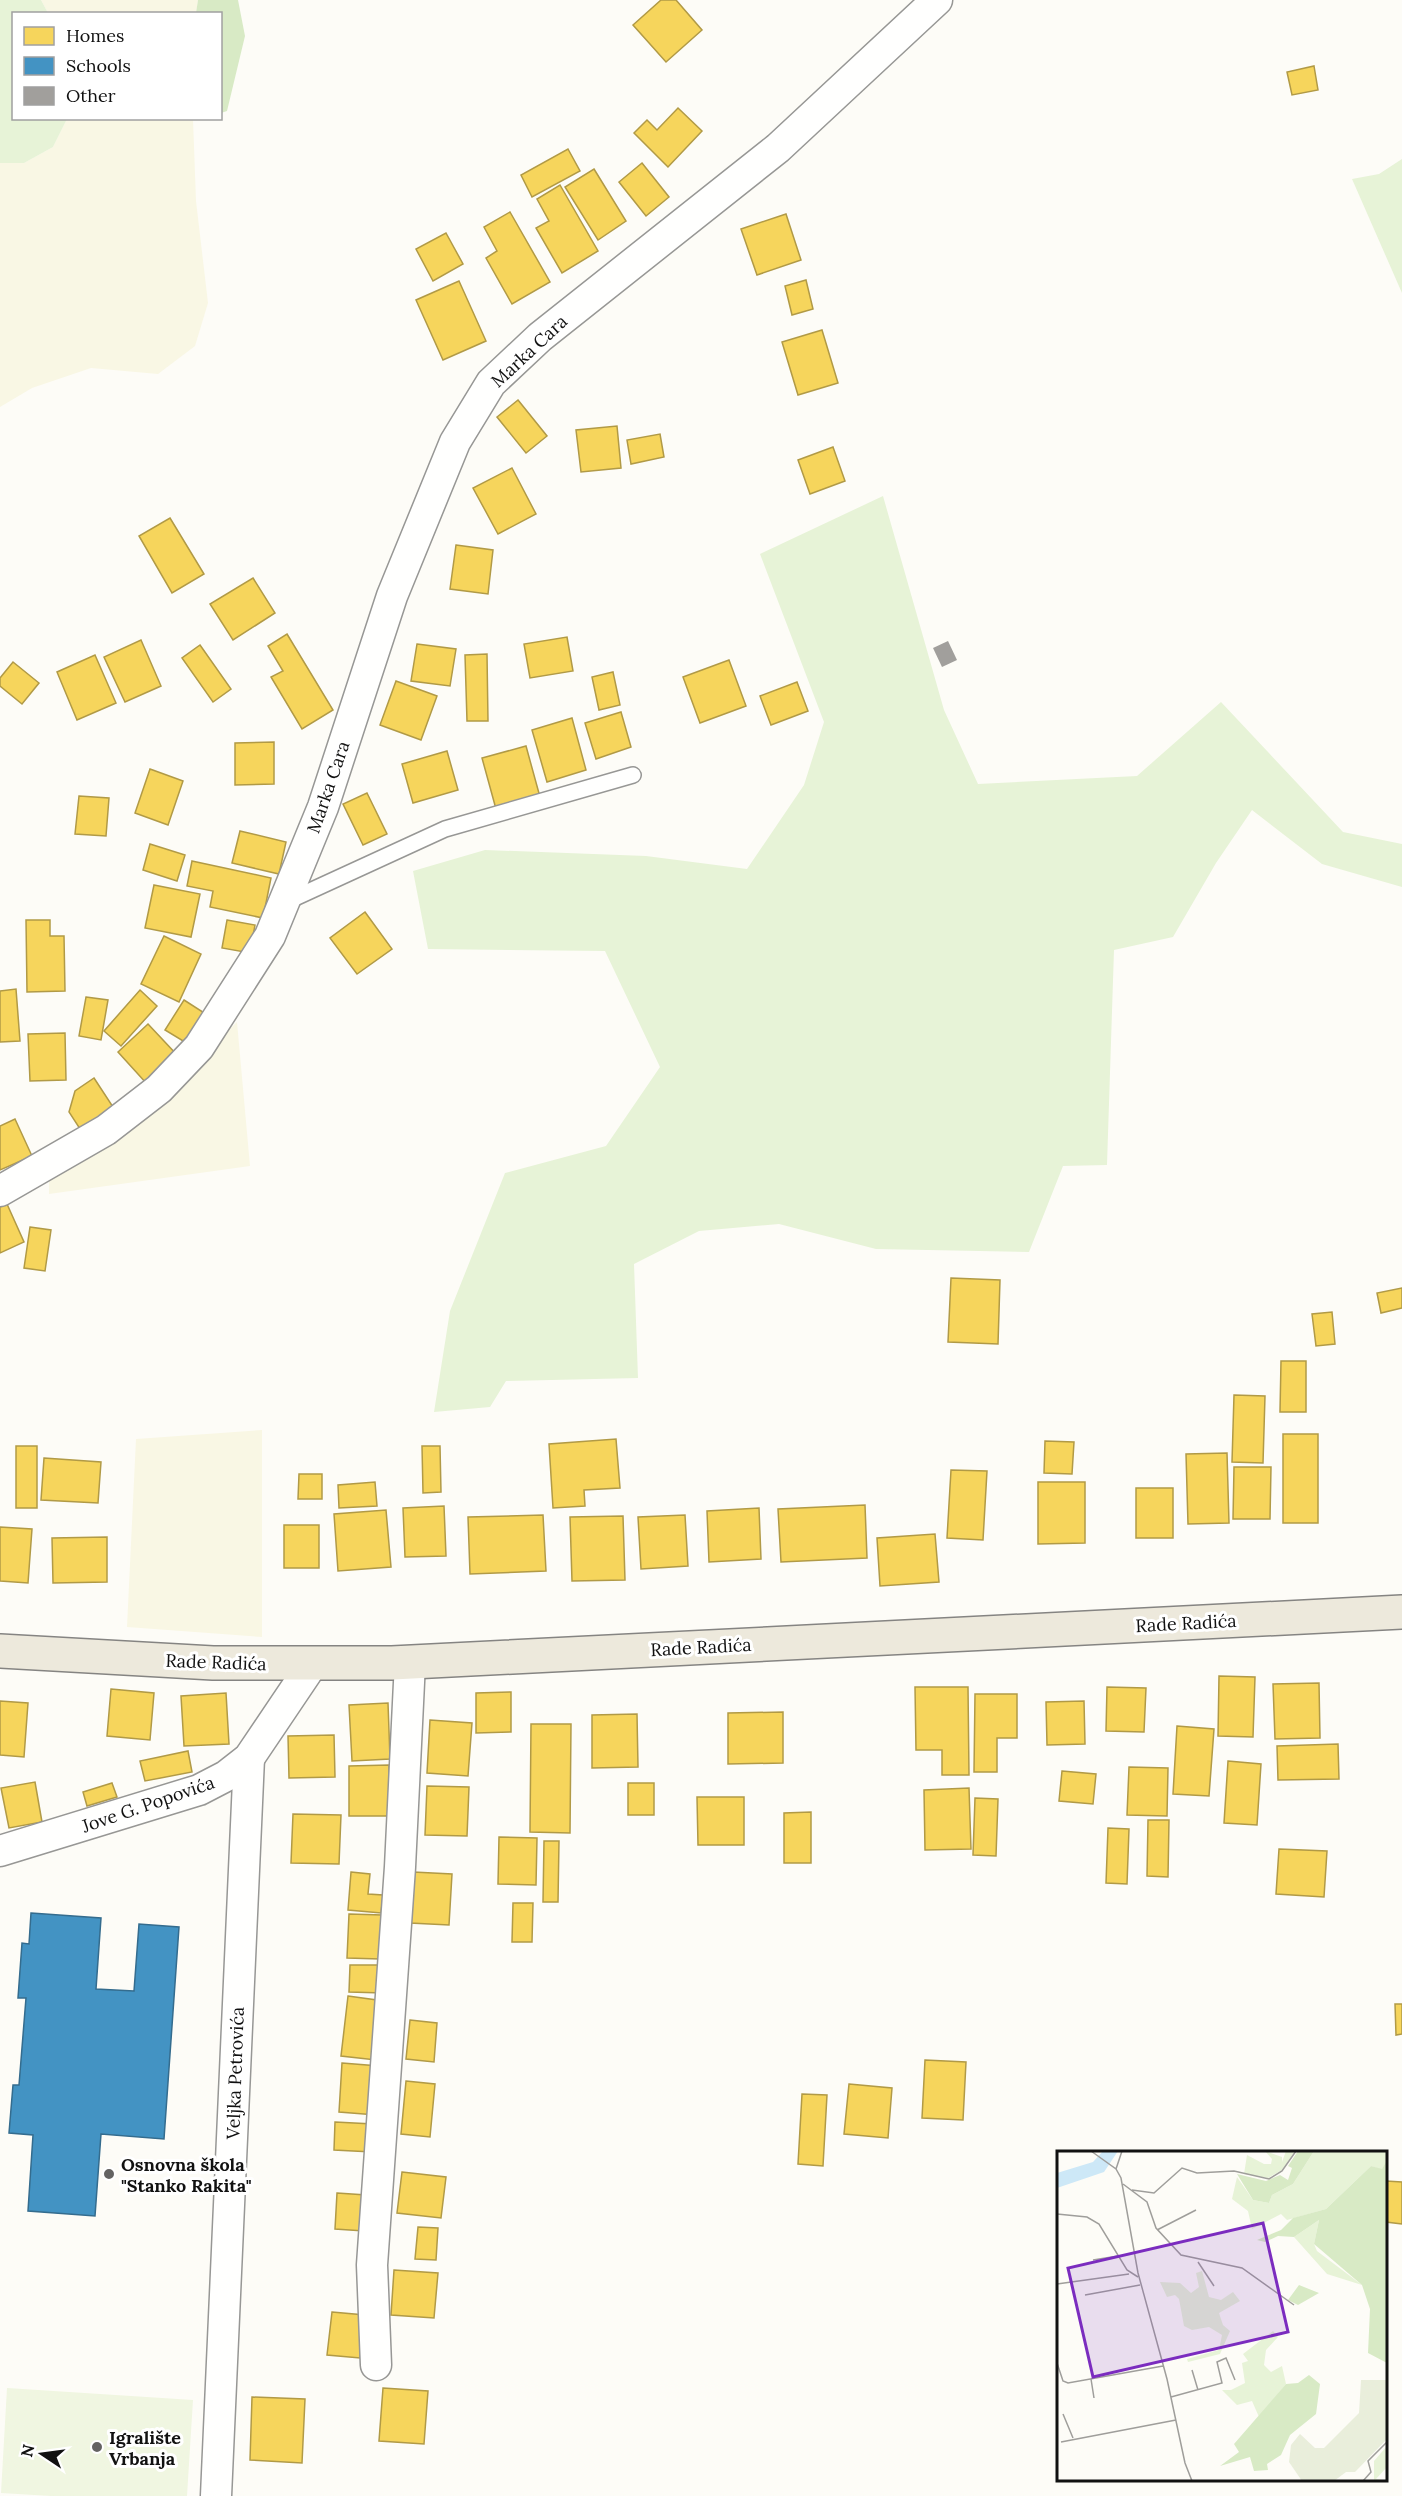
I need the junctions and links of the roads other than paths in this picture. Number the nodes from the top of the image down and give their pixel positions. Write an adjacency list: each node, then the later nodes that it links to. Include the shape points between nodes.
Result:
1 (937, 0): 3 (street, Marka Cara, via 778,148 540,337 491,383 455,442 400,575 323,807)
2 (633, 776): 3 (lane, via 445,829)
3 (284, 903): 4 (street, Marka Cara, via 270,936 199,1047 159,1089 106,1130)
4 (0, 1191)
5 (1402, 1612): 7 (main road, Rade Radića)
6 (0, 1651): 8 (main road, Rade Radića, via 213,1663)
7 (410, 1662): 8 (main road, Rade Radića); 11 (street, via 372,2265)
8 (313, 1663): 9 (street, Jove G. Popovića)
9 (249, 1758): 10 (street, Jove G. Popovića, via 199,1790); 12 (street, Veljka Petrovića)
10 (0, 1851)
11 (376, 2365)
12 (216, 2496)

